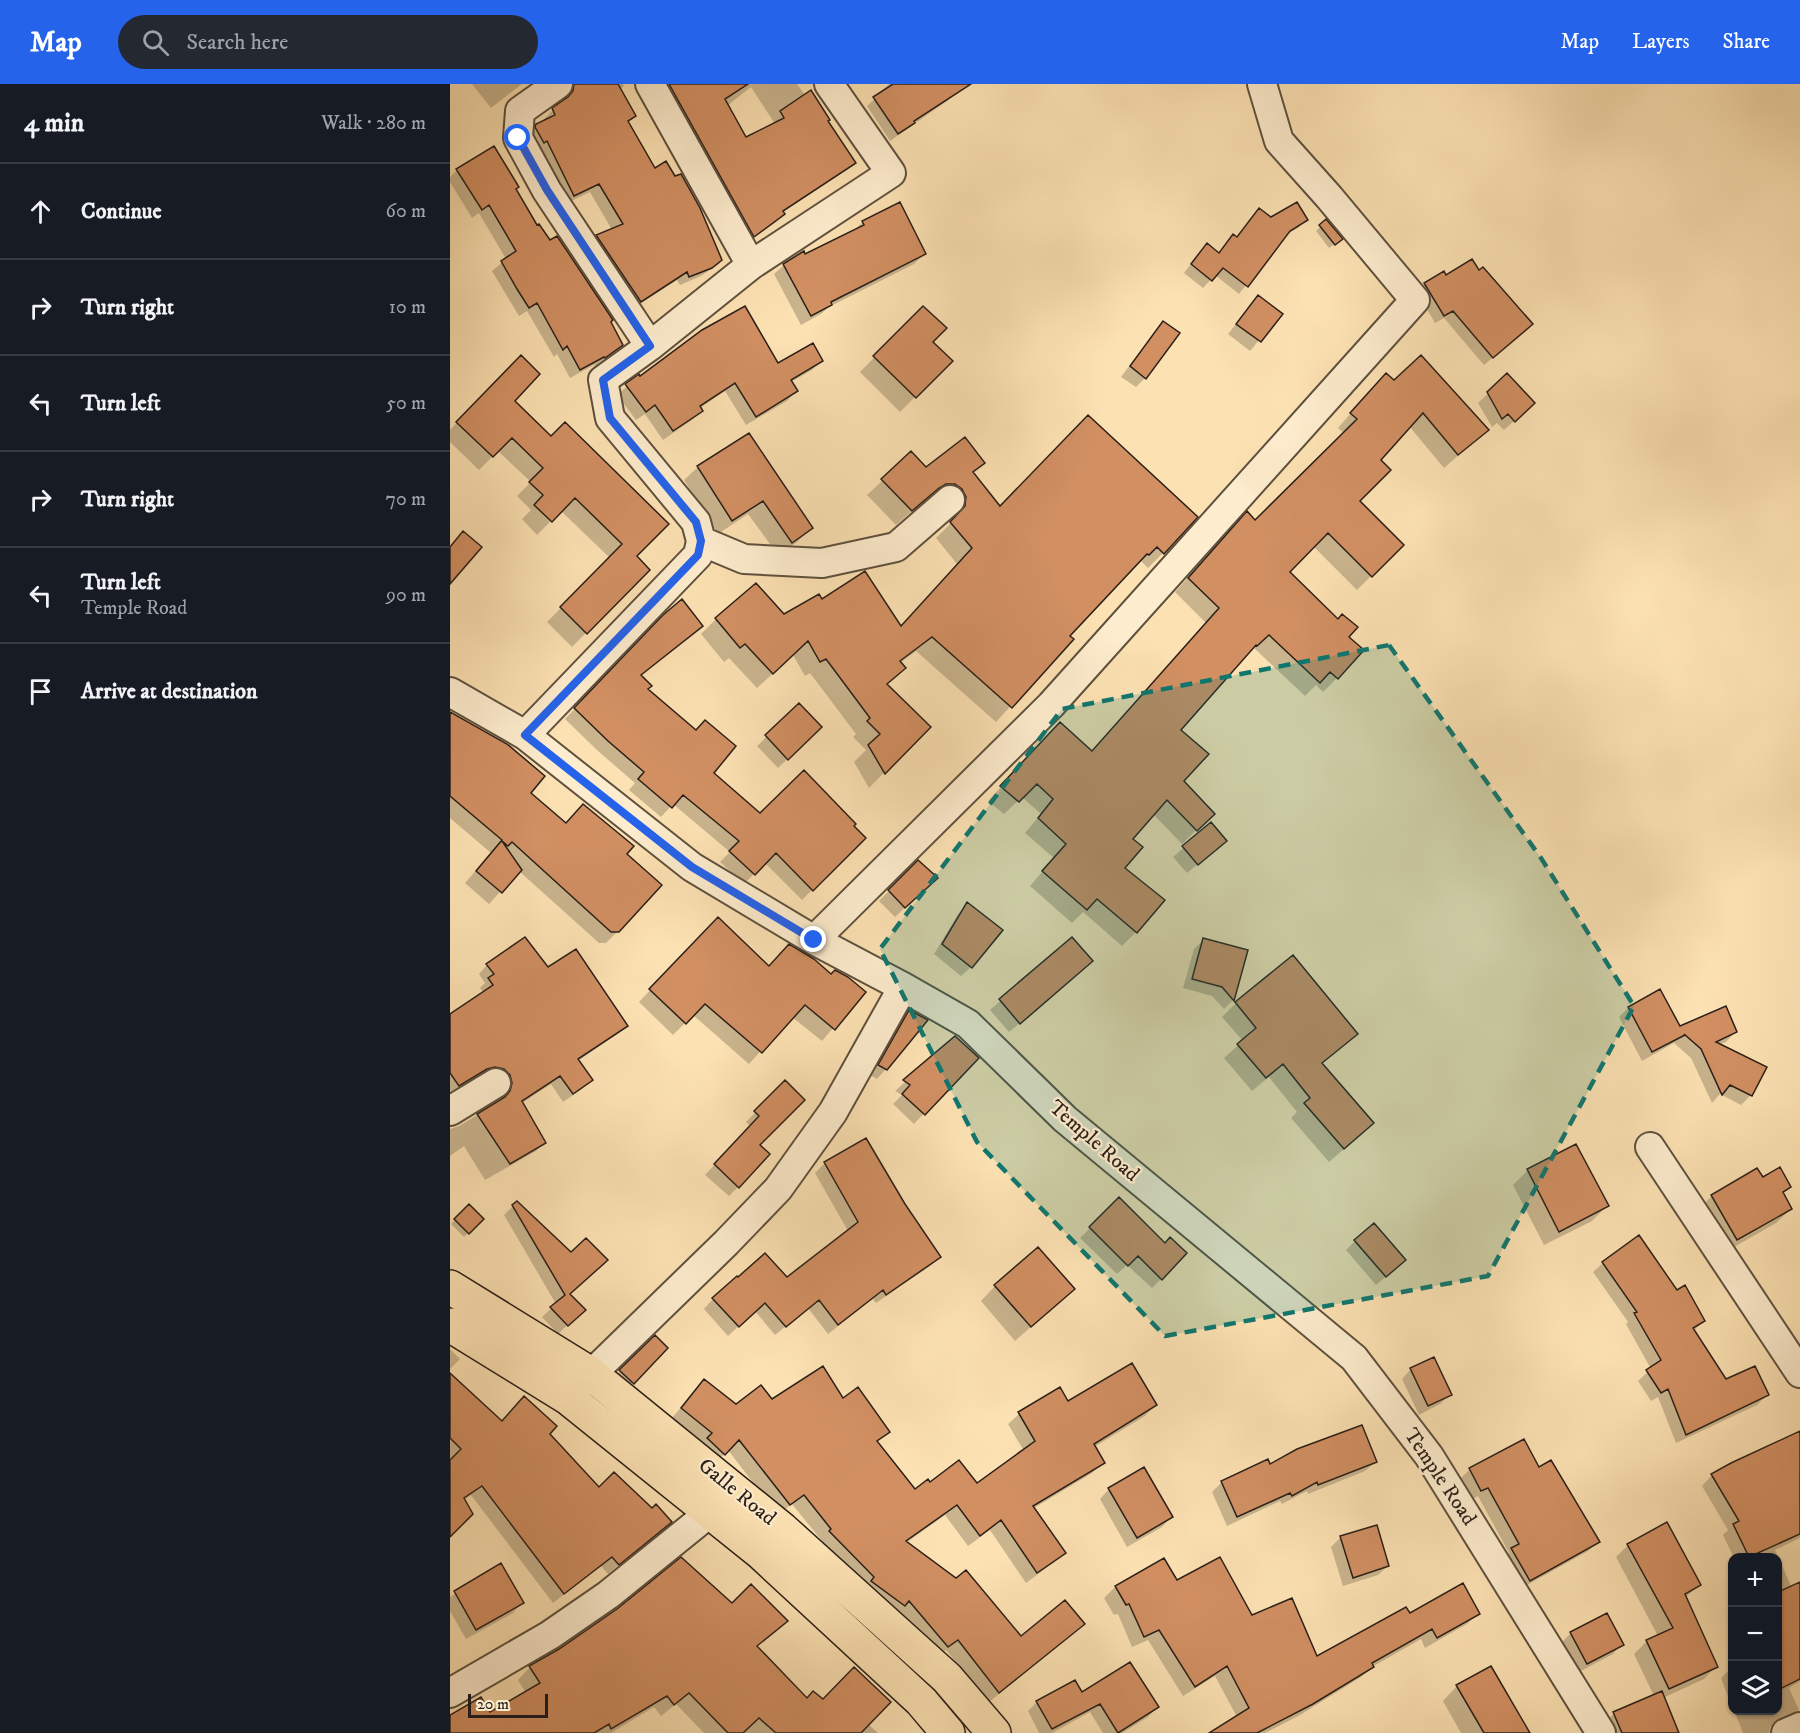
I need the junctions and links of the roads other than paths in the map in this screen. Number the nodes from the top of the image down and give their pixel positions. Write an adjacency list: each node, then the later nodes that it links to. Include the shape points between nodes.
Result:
1 (558, 84): 6 (street, via 520,111 518,138 547,190)
2 (650, 84): 5 (street)
3 (829, 84): 5 (street, via 891,173)
4 (1262, 84): 11 (street, via 1279,141 1415,300 1051,705)
5 (751, 264): 6 (street)
6 (650, 346): 8 (street, via 603,380 610,418 696,522)
7 (950, 500): 8 (street, via 896,547 822,563 744,559)
8 (701, 541): 10 (street, via 698,555)
9 (450, 692): 10 (street, Temple Road)
10 (525, 735): 11 (street, Temple Road, via 692,867)
11 (814, 940): 12 (street, Temple Road)
12 (903, 987): 19 (street, via 833,1112 778,1189); 27 (street, Temple Road, via 968,1024 1065,1119 1354,1358 1429,1456)
13 (495, 1083): 14 (street)
14 (450, 1111)
15 (1650, 1147): 18 (street)
16 (451, 1289): 19 (highway, Galle Road)
17 (450, 1325): 20 (highway, Galle Road)
18 (1800, 1373)
19 (591, 1374): 20 (street); 21 (highway, Galle Road)
20 (568, 1398): 22 (highway, Galle Road)
21 (736, 1491): 22 (street); 26 (highway, Galle Road, via 947,1678)
22 (710, 1513): 23 (street, via 608,1596); 25 (highway, Galle Road, via 778,1569 921,1701)
23 (450, 1693)
24 (1800, 1727): 28 (street)
25 (948, 1733)
26 (994, 1733)
27 (1601, 1733)
28 (1786, 1733)

